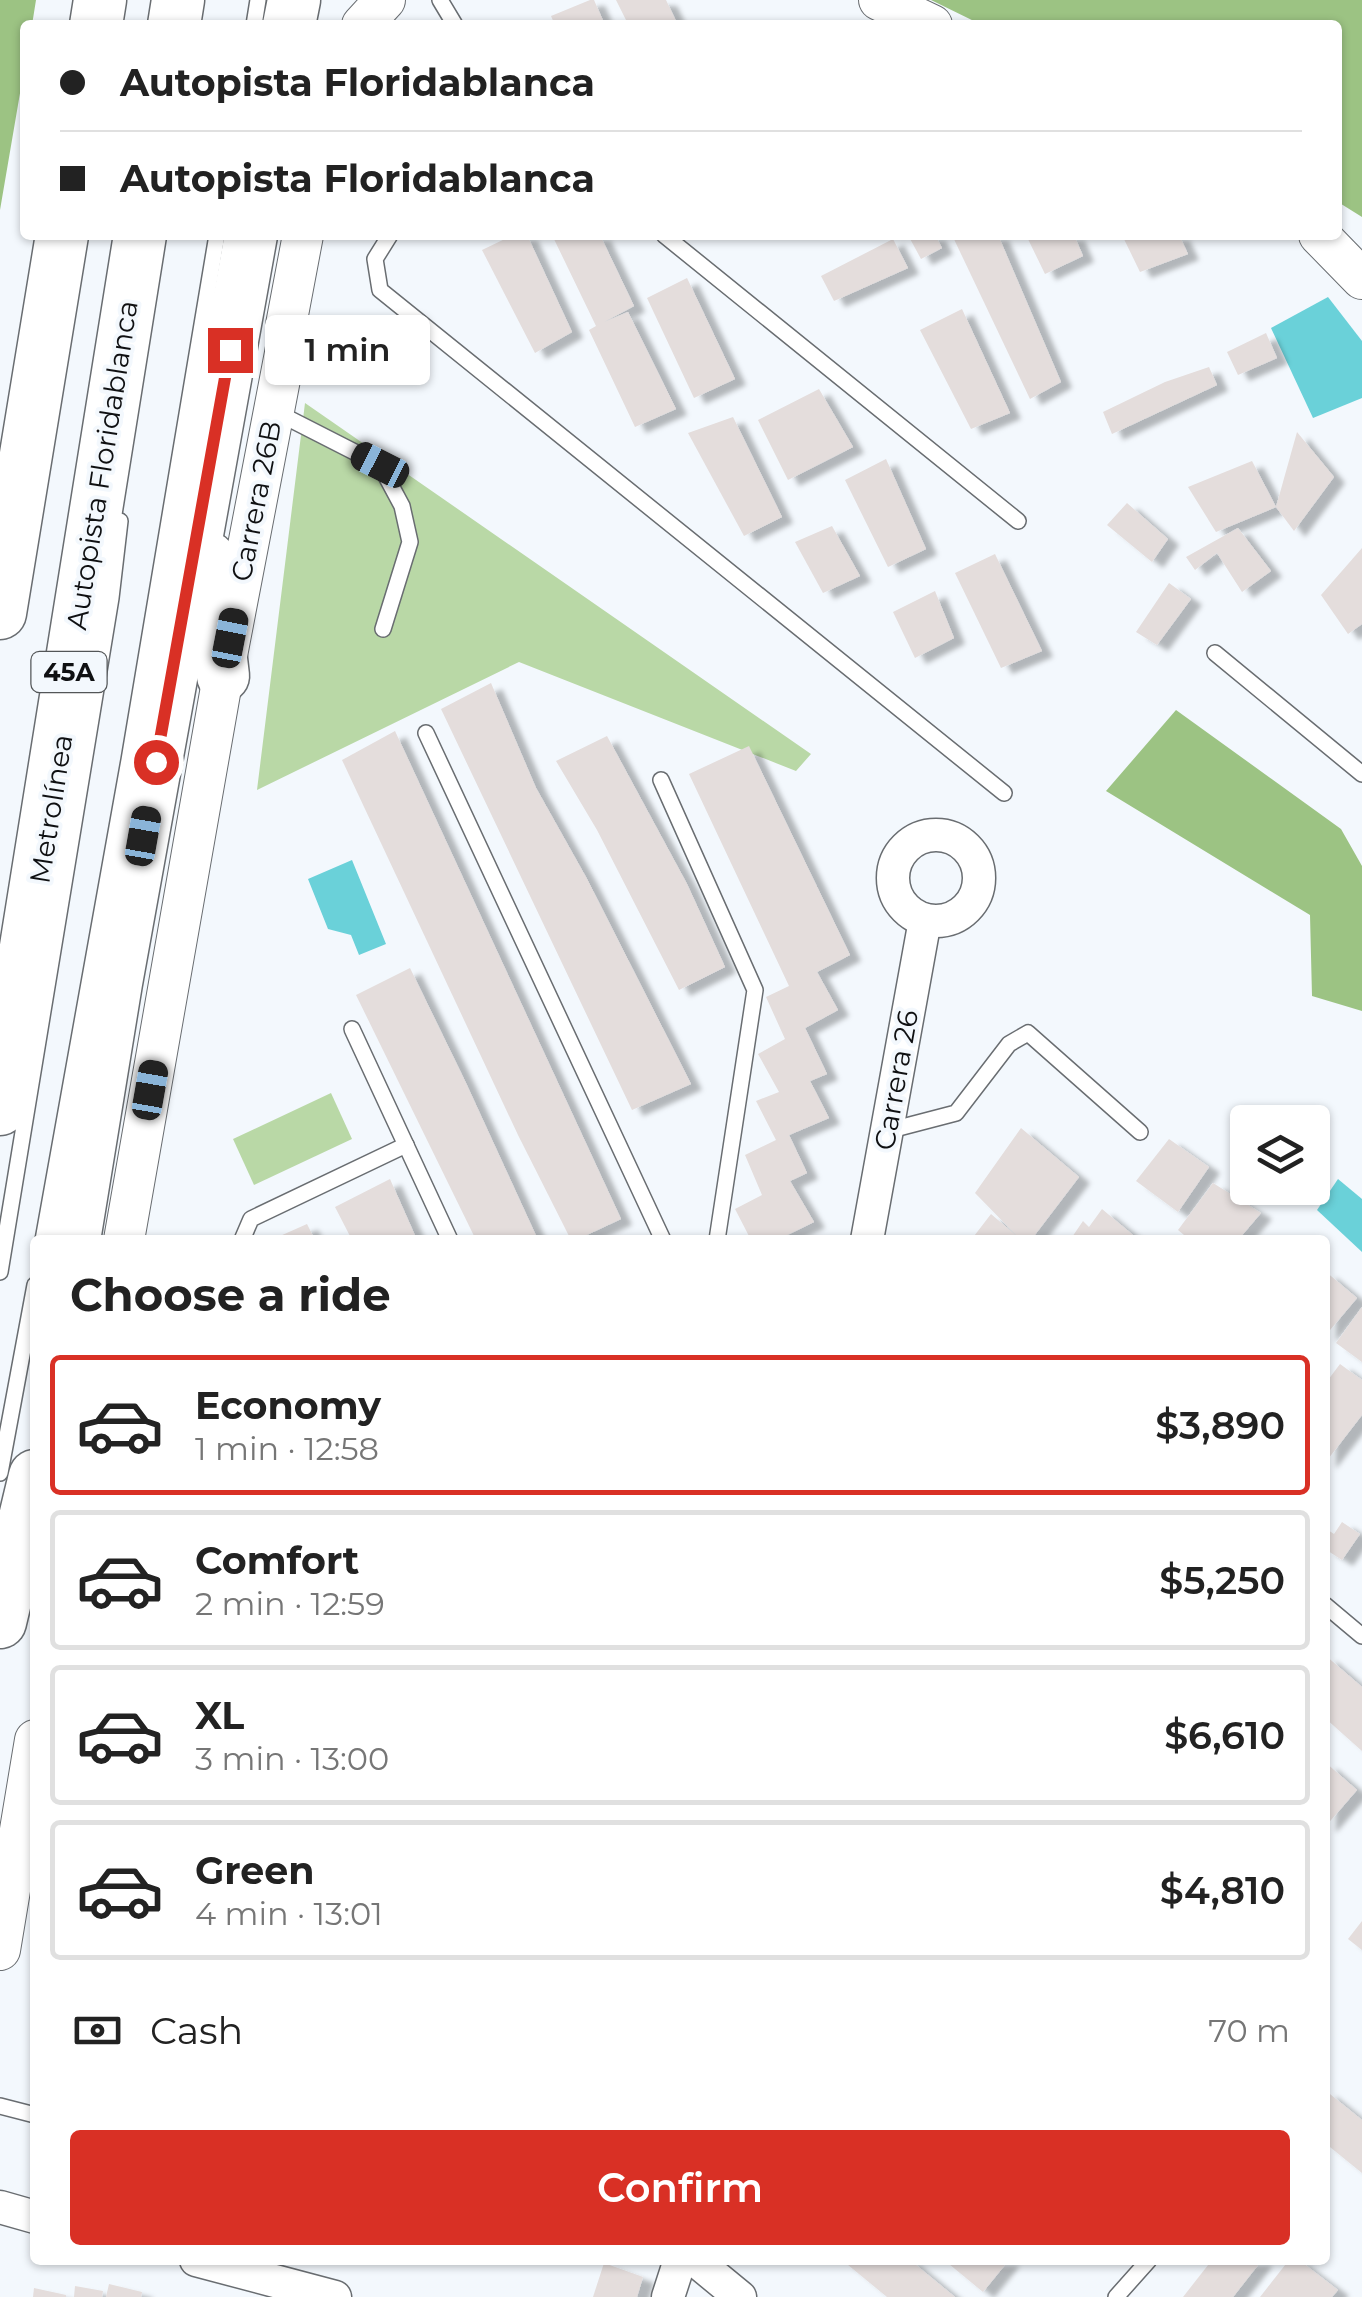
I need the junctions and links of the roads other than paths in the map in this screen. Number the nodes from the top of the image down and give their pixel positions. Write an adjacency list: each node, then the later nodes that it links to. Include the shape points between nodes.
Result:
1 (385, 0): 3 (street)
2 (879, 0): 4 (street)
3 (367, 20)
4 (921, 20)
5 (61, 240): 18 (highway)
6 (139, 240): 28 (highway, Autopista Floridablanca / 45A)
7 (216, 240): 32 (lane)
8 (250, 240): 15 (highway)
9 (302, 240): 14 (street, Carrera 26B)
10 (387, 240): 25 (lane, via 375,259 380,290)
11 (670, 240): 17 (lane)
12 (1324, 240): 13 (street)
13 (1362, 279)
14 (273, 411): 19 (lane, via 380,465 402,506 410,542); 21 (street, Carrera 26B)
15 (203, 504): 21 (highway); 33 (highway)
16 (122, 505): 40 (lane, Metrolínea)
17 (1018, 521)
18 (0, 613)
19 (383, 629)
20 (1215, 653): 23 (lane)
21 (223, 676): 34 (street, Carrera 26B)
22 (426, 734): 37 (lane)
23 (1362, 774)
24 (660, 780): 38 (lane, via 754,990)
25 (1004, 793)
26 (925, 920): 29 (street, Carrera 26)
27 (352, 1029): 31 (lane)
28 (0, 1109)
29 (887, 1131): 30 (lane, via 956,1113 1009,1044 1028,1033); 39 (street, Carrera 26)
30 (1140, 1132)
31 (406, 1145): 35 (lane, via 251,1219); 36 (lane)
32 (44, 1235)
33 (75, 1235)
34 (125, 1235)
35 (244, 1235)
36 (448, 1235)
37 (661, 1235)
38 (719, 1235)
39 (868, 1235)
40 (0, 1272)
41 (30, 1313): 42 (lane)
42 (0, 1472)
43 (30, 1497): 45 (highway)
44 (1330, 1609): 46 (lane)
45 (0, 1622)
46 (1362, 1636)
47 (30, 1770): 48 (street)
48 (0, 1950)
49 (0, 2106): 50 (lane)
50 (30, 2114)
51 (0, 2207): 52 (street)
52 (30, 2216)
53 (215, 2265): 57 (street)
54 (678, 2265): 58 (street)
55 (701, 2265): 59 (street)
56 (1145, 2265): 60 (lane)
57 (335, 2297)
58 (668, 2297)
59 (740, 2297)
60 (1116, 2297)

